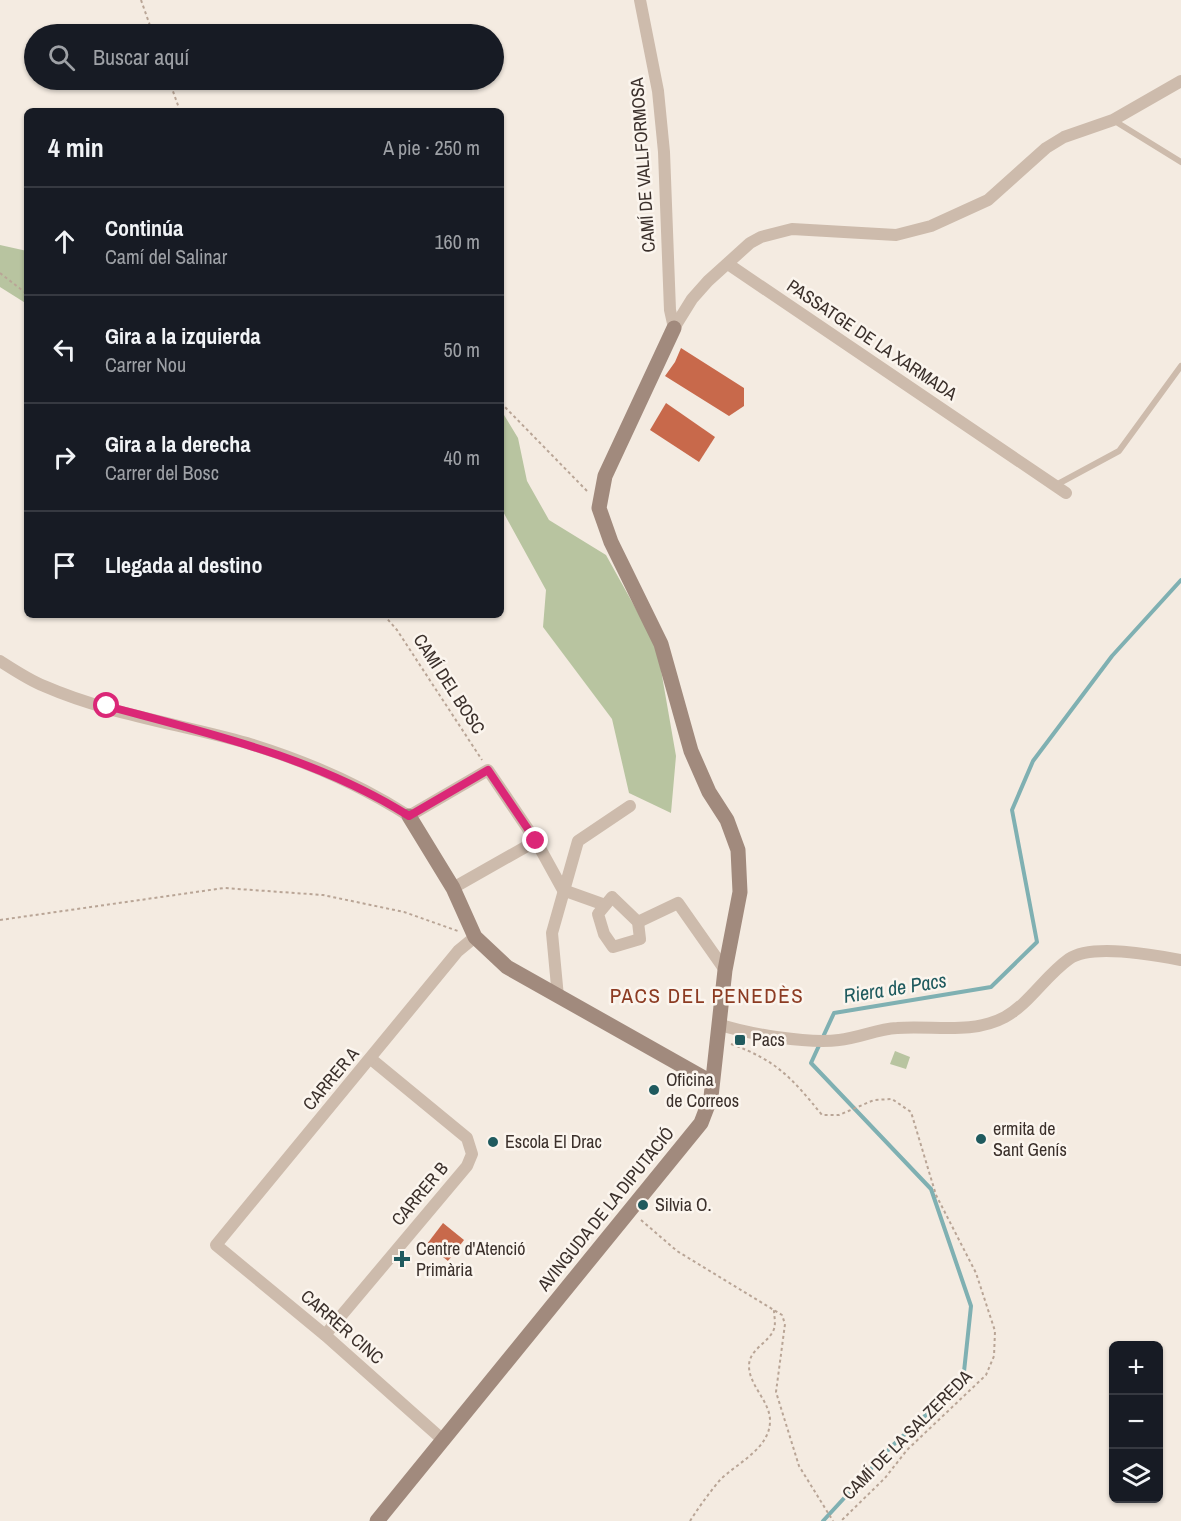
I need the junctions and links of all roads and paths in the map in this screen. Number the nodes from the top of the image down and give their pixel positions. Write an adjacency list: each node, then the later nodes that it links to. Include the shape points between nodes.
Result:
1 (141, 0): 3 (path)
2 (640, 0): 12 (street, CAMÍ DE VALLFORMOSA, via 662,121)
3 (149, 24)
4 (1181, 81): 7 (street)
5 (173, 90): 6 (path)
6 (179, 108)
7 (1113, 120): 8 (lane); 9 (street, via 1064,137 1046,148 988,200 931,226 896,234 774,232 750,243)
8 (1181, 162)
9 (728, 264): 12 (street, via 692,299); 15 (street, PASSATGE DE LA XARMADA)
10 (0, 273): 11 (path)
11 (24, 292)
12 (674, 328): 17 (street, via 605,476)
13 (1181, 366): 15 (lane, via 1119,451)
14 (504, 406): 17 (path, via 584,485)
15 (1055, 485): 16 (street, PASSATGE DE LA XARMADA)
16 (1066, 493)
17 (599, 508): 31 (street, AVINGUDA DE LA DIPUTACIÓ, via 611,542 661,644 691,751 738,850 740,892)
18 (387, 618): 20 (path, CAMÍ DEL BOSC)
19 (0, 661): 22 (street, via 44,686 249,744 341,778)
20 (488, 770): 22 (street); 23 (street)
21 (630, 806): 25 (street, via 578,841)
22 (409, 816): 24 (street)
23 (536, 841): 24 (street); 25 (street)
24 (453, 888): 29 (street)
25 (563, 890): 26 (street); 32 (street, via 552,933)
26 (605, 905): 28 (street, via 612,897); 28 (street, via 598,914 613,947 640,939)
27 (0, 920): 29 (path, via 224,888 323,894 404,912)
28 (638, 922): 31 (street, via 678,903)
29 (475, 937): 32 (street, via 507,967); 34 (street, CARRER A, via 458,951)
30 (1181, 960): 33 (street, via 1123,952 1074,956 1004,1018 956,1029 897,1028 822,1042 733,1029)
31 (725, 970): 33 (street, AVINGUDA DE LA DIPUTACIÓ)
32 (558, 997): 35 (street)
33 (717, 1032): 35 (street, AVINGUDA DE LA DIPUTACIÓ); 44 (path, CAMÍ DE LA SALZEREDA, via 759,1054 792,1078 822,1115 839,1115 874,1100 892,1099 910,1112 936,1195 976,1273 994,1331 994,1356 986,1374)
34 (371, 1059): 37 (street, CARRER A); 39 (street, CARRER B, via 467,1138 471,1154 467,1166)
35 (711, 1082): 36 (street, AVINGUDA DE LA DIPUTACIÓ, via 711,1097 701,1123)
36 (630, 1211): 38 (path, via 677,1251); 40 (street, AVINGUDA DE LA DIPUTACIÓ)
37 (216, 1245): 39 (street, CARRER CINC)
38 (774, 1310): 42 (path, via 774,1327 769,1338 752,1354 749,1367 768,1412 766,1434 758,1448 721,1479); 43 (path, via 785,1324 776,1392 799,1466)
39 (325, 1335): 40 (street, CARRER CINC)
40 (444, 1440): 41 (street, AVINGUDA DE LA DIPUTACIÓ)
41 (376, 1521)
42 (690, 1521)
43 (833, 1521)
44 (841, 1521)

